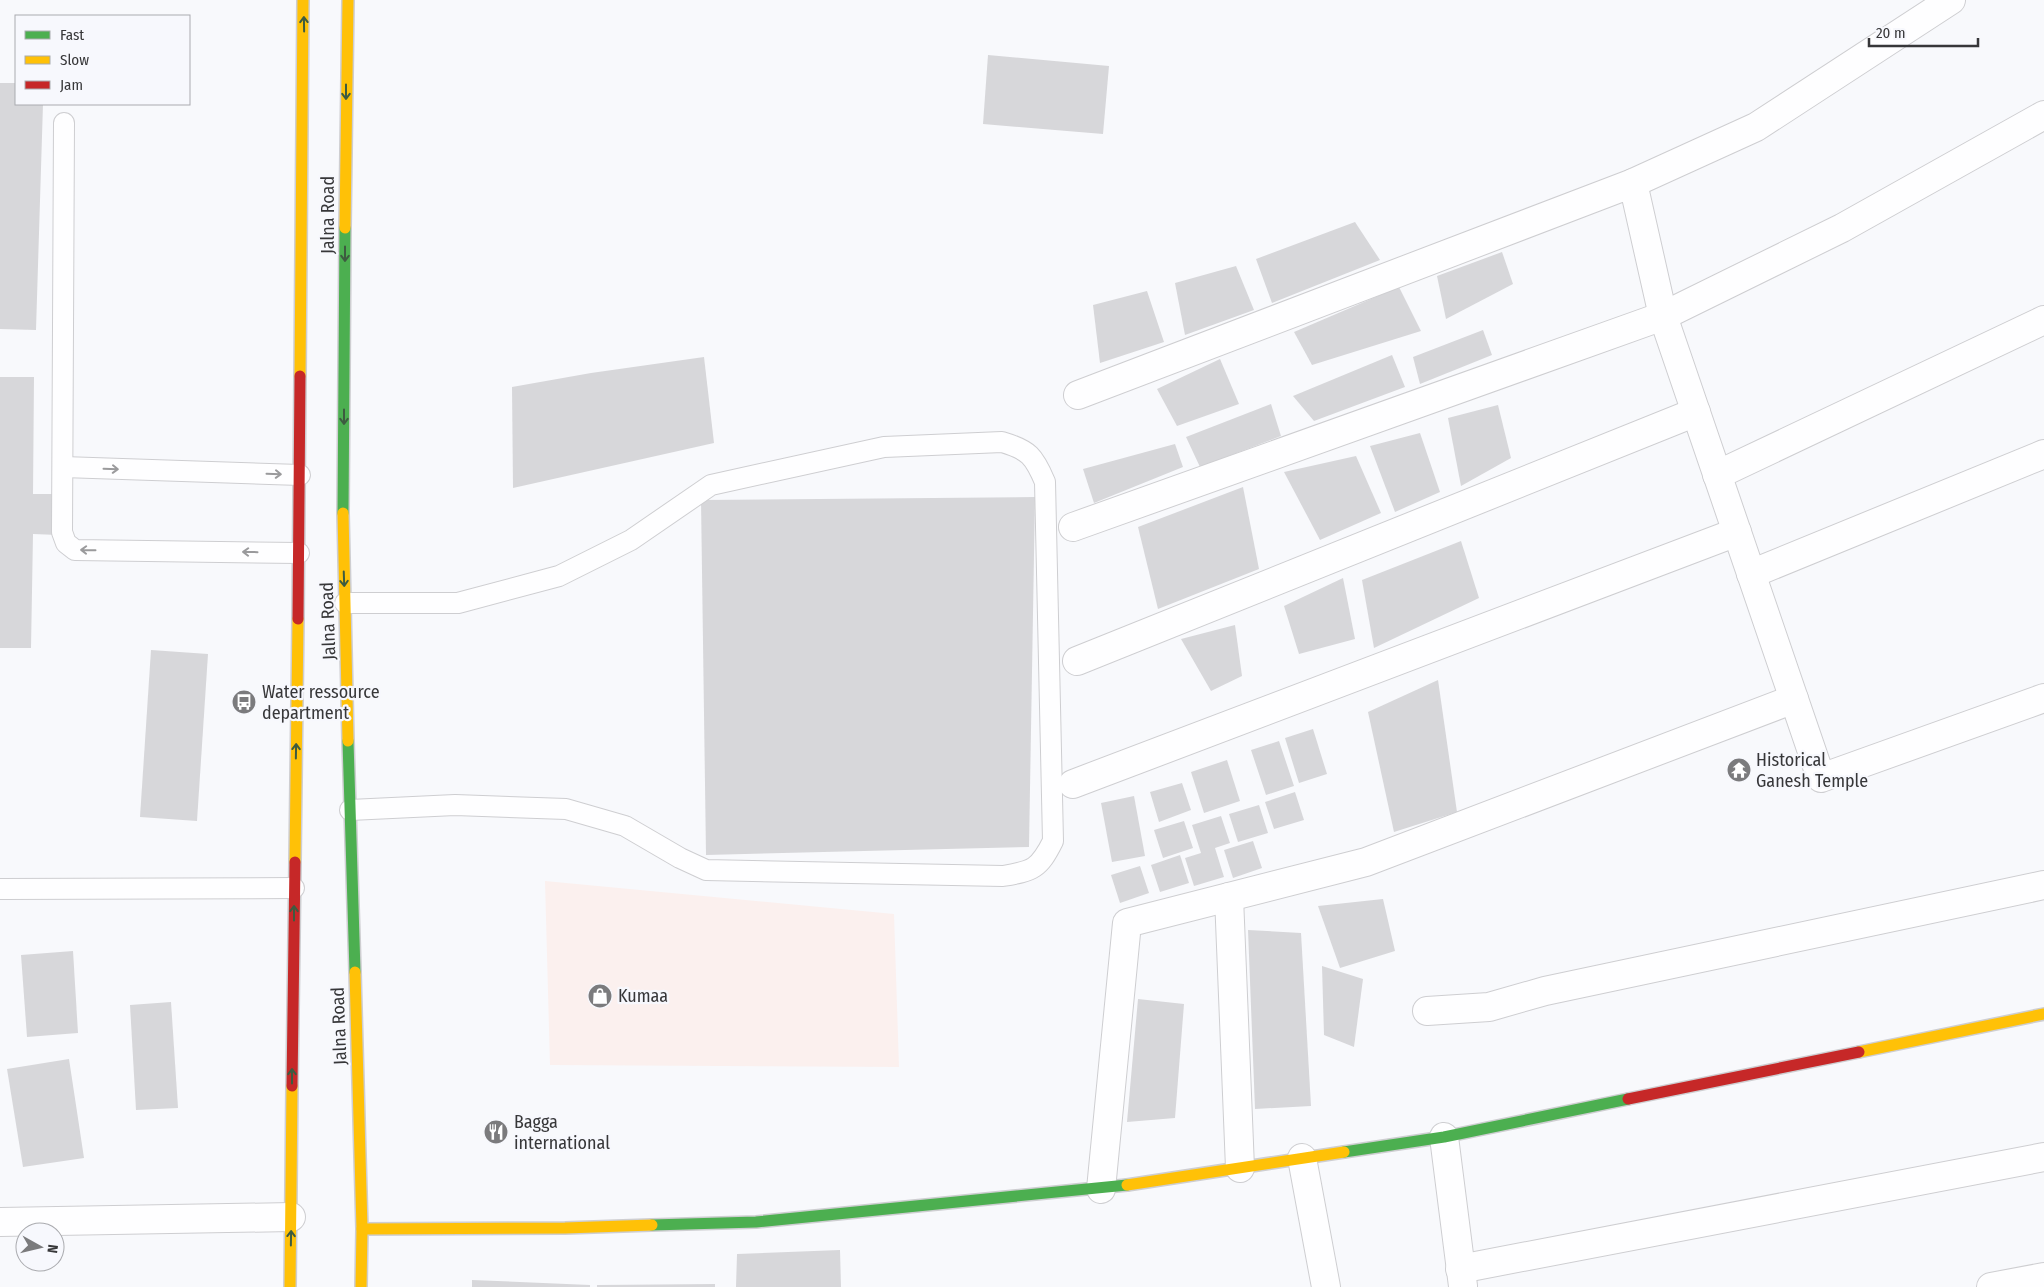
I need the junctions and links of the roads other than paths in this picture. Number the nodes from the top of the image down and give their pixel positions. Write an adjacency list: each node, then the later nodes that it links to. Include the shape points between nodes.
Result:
1 (303, 0): 13 (main road, Jalna Road, one-way to 1)
2 (348, 0): 19 (main road, Jalna Road, one-way to 19)
3 (1951, 0): 6 (street, via 1756,127)
4 (2044, 115): 7 (street, via 1842,228)
5 (64, 123): 12 (lane)
6 (1634, 184): 7 (street); 9 (street)
7 (1663, 316): 10 (street); 15 (street)
8 (2044, 320): 14 (street)
9 (1078, 394)
10 (1696, 412): 14 (street); 20 (street)
11 (2044, 454): 18 (street)
12 (63, 468): 13 (lane, one-way to 13); 17 (lane, one-way to 12, via 75,550 66,543 62,532)
13 (300, 475): 17 (main road, Jalna Road)
14 (1718, 475): 16 (street)
15 (1074, 527)
16 (1737, 532): 18 (street); 23 (street)
17 (299, 553): 26 (main road, Jalna Road, one-way to 17)
18 (1751, 574): 22 (street)
19 (345, 603): 24 (main road, Jalna Road); 24 (lane, via 458,603 559,576 631,540 711,485 884,447 1002,442 1019,447 1036,460 1045,482 1053,841 1043,862 1023,873 1003,876 706,870 625,826 566,810 455,806)
20 (1077, 661)
21 (2044, 698): 22 (street, via 1821,778)
22 (1794, 699): 28 (street, via 1366,862)
23 (1073, 784)
24 (350, 810): 38 (main road, Jalna Road)
25 (2044, 885): 29 (street, via 1545,991 1489,1008)
26 (294, 888): 27 (lane); 36 (main road, Jalna Road, one-way to 26)
27 (0, 889)
28 (1229, 897): 34 (street); 35 (street, via 1127,923)
29 (1427, 1011)
30 (2044, 1014): 31 (main road)
31 (1444, 1137): 33 (main road); 40 (street)
32 (2044, 1157): 40 (street)
33 (1302, 1158): 34 (main road); 43 (street)
34 (1240, 1168): 35 (main road)
35 (1100, 1189): 38 (main road, via 756,1222 565,1228)
36 (291, 1217): 37 (street); 41 (main road, Jalna Road, one-way to 36)
37 (0, 1222)
38 (362, 1229): 42 (main road, Jalna Road)
39 (2044, 1277): 44 (street)
40 (1462, 1278)
41 (290, 1287)
42 (361, 1287)
43 (1326, 1287)
44 (1991, 1287)

